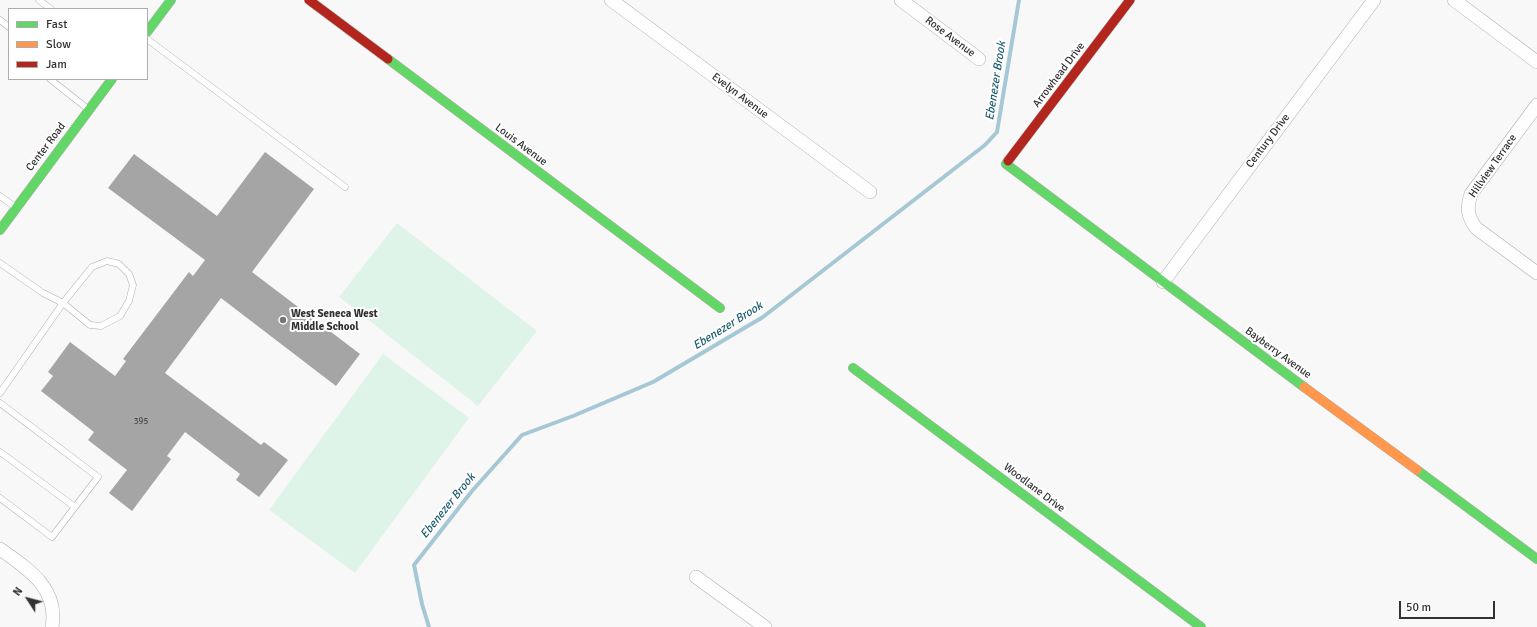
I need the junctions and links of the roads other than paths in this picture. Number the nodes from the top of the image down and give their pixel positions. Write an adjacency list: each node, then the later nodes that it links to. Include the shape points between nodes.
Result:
1 (39, 0): 9 (lane)
2 (171, 0): 12 (street)
3 (309, 0): 30 (street, Louis Avenue)
4 (611, 0): 22 (street, Evelyn Avenue)
5 (901, 0): 14 (street, Rose Avenue)
6 (1130, 0): 20 (street, Arrowhead Drive)
7 (1374, 0): 28 (street, Century Drive)
8 (1454, 0): 15 (street)
9 (50, 8)
10 (0, 20): 11 (lane)
11 (8, 26)
12 (148, 31)
13 (148, 40): 21 (lane)
14 (979, 59)
15 (1537, 62)
16 (51, 80): 19 (lane)
17 (111, 80): 19 (street, Center Road)
18 (1537, 105): 27 (street, Hillview Terrace, via 1471,194 1468,212 1476,228)
19 (89, 110): 24 (street, Center Road)
20 (1006, 164): 28 (street, Bayberry Avenue)
21 (345, 188)
22 (870, 192)
23 (0, 196): 24 (lane)
24 (16, 208): 25 (street, Center Road)
25 (0, 230)
26 (0, 263): 29 (lane, via 43,294)
27 (1537, 273)
28 (1163, 282): 38 (street, Bayberry Avenue)
29 (63, 303): 29 (lane, via 92,267 107,261 119,264 129,274 133,285 129,301 120,316 101,326 90,325); 32 (lane)
30 (720, 308)
31 (853, 368): 42 (street, Woodlane Drive)
32 (0, 393)
33 (0, 403): 36 (lane, via 98,477)
34 (0, 452): 36 (lane)
35 (0, 498): 36 (lane, via 52,537)
36 (75, 507)
37 (0, 549): 40 (street, via 38,579 47,592 53,604)
38 (1537, 559)
39 (696, 577): 41 (street)
40 (52, 627)
41 (765, 627)
42 (1200, 627)

